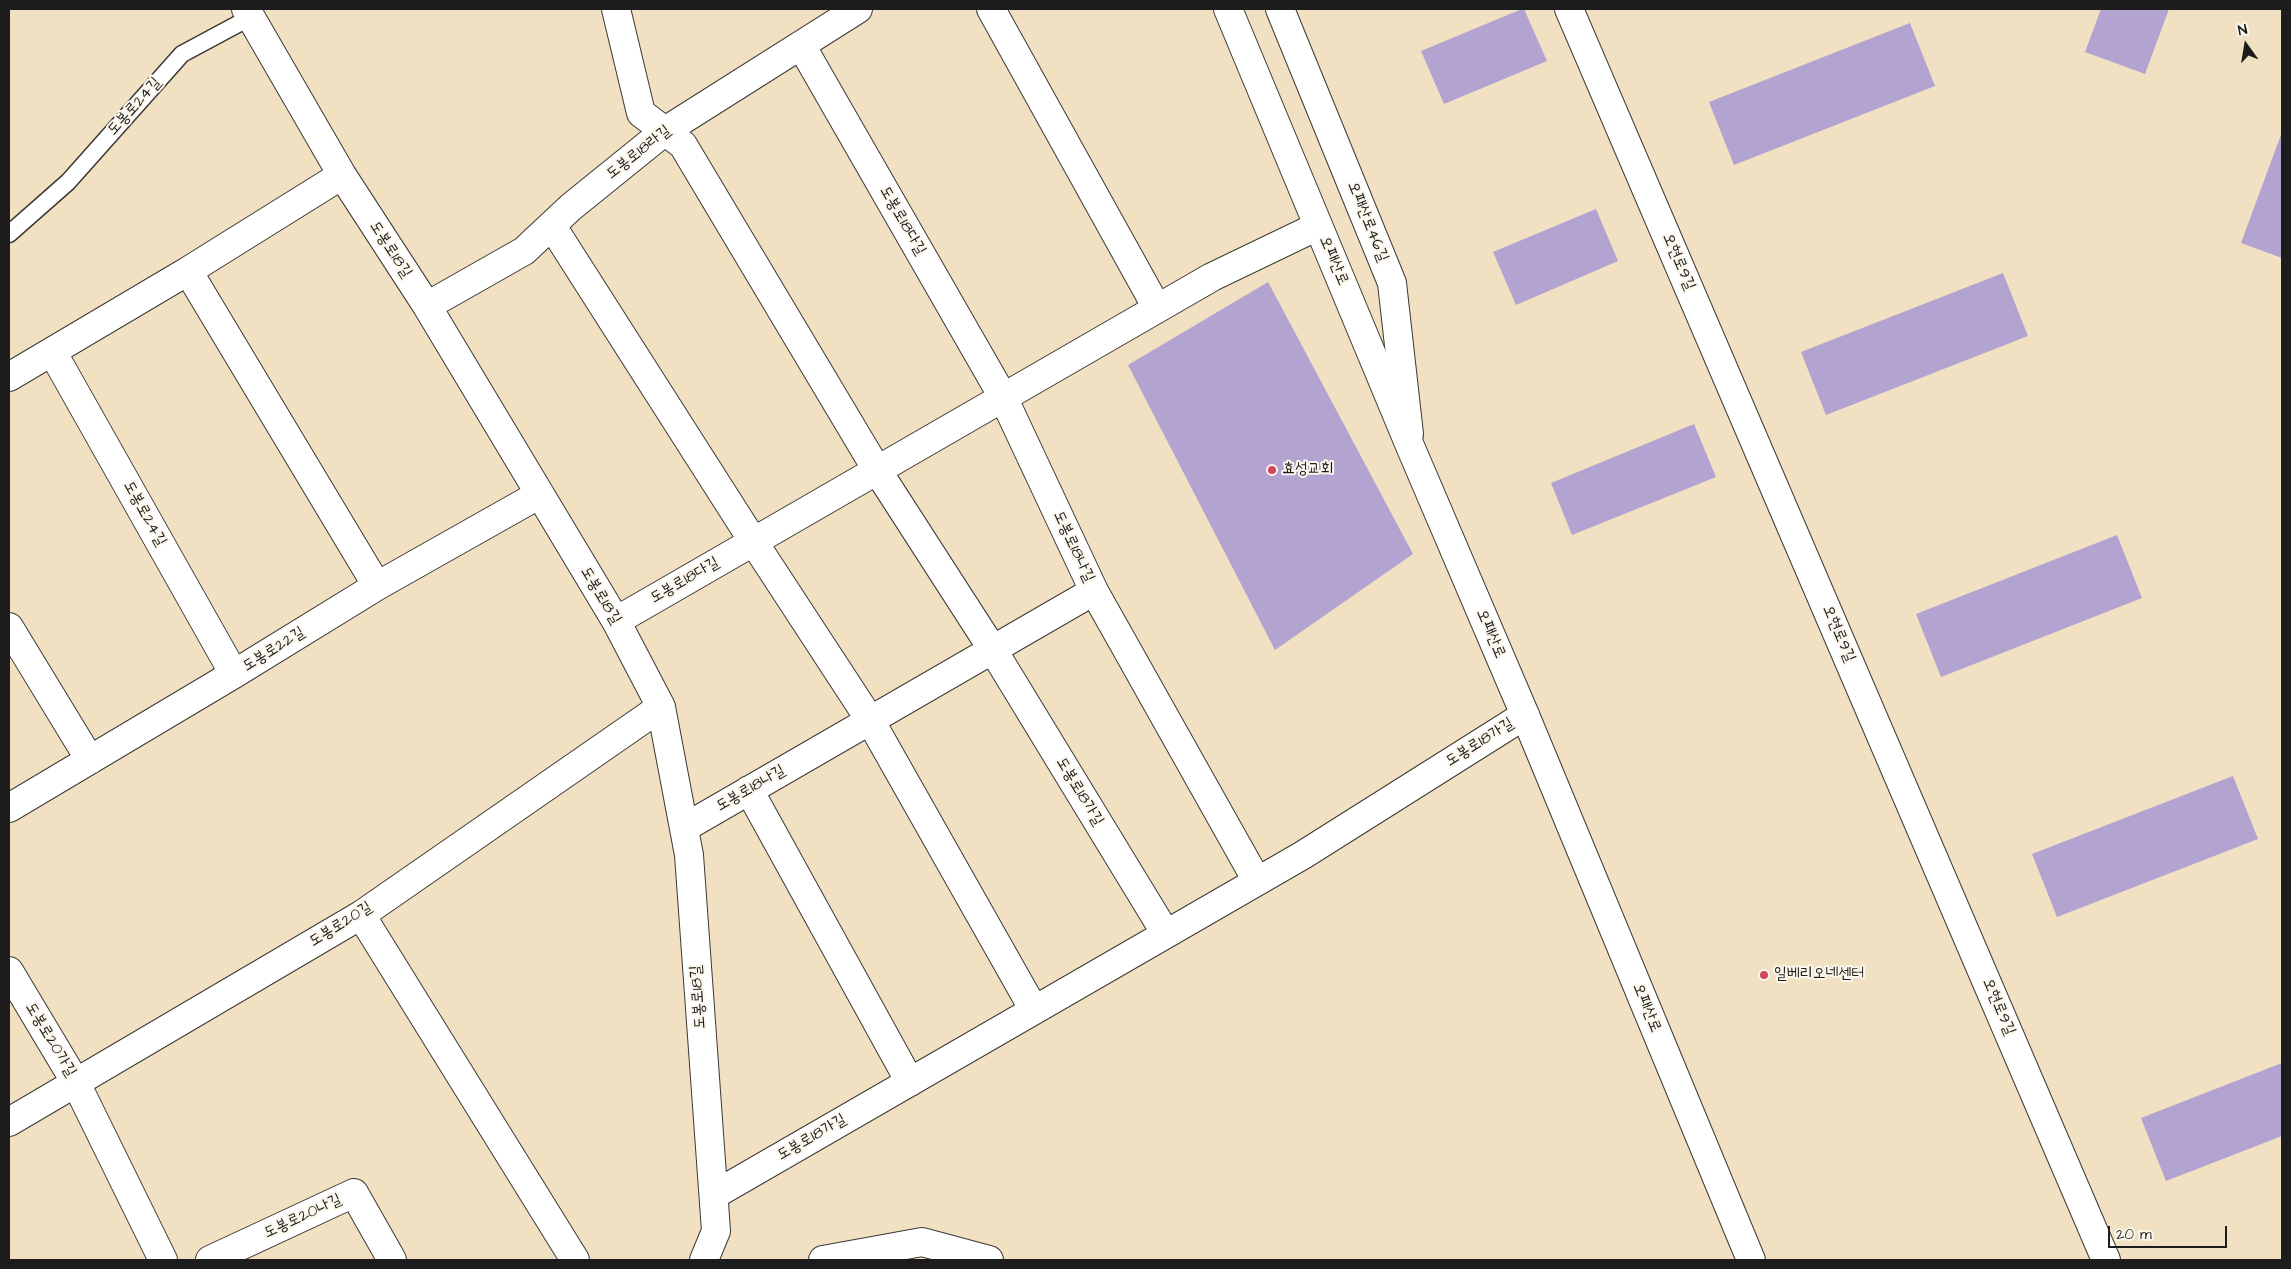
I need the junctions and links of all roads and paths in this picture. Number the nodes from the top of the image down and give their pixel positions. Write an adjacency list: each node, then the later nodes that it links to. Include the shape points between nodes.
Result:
1 (616, 9): 9 (street, via 641,114)
2 (858, 9): 8 (street, 도봉로18라길)
3 (991, 9): 16 (street)
4 (1228, 9): 12 (street, 오패산로)
5 (1280, 9): 20 (street, 오패산로46길, via 1392,283)
6 (1569, 9): 54 (street, 오현로9길)
7 (248, 13): 10 (street, 도봉로18길); 13 (lane, 도봉로24길, via 182,54 68,182)
8 (801, 45): 9 (street, 도봉로18라길); 19 (street, 도봉로18다길)
9 (665, 131): 11 (street, 도봉로18라길); 21 (street, via 683,145)
10 (342, 175): 14 (street); 15 (street, 도봉로18길)
11 (552, 226): 15 (street, 도봉로18라길, via 524,252); 23 (street)
12 (1318, 226): 16 (street, 도봉로18다길, via 1212,276); 20 (street, 오패산로)
13 (9, 234)
14 (188, 271): 17 (street); 24 (street)
15 (427, 306): 22 (street, 도봉로18길)
16 (1157, 308): 19 (street, 도봉로18다길)
17 (53, 353): 18 (street); 29 (street, 도봉로24길)
18 (11, 371)
19 (1003, 397): 21 (street, 도봉로18다길); 25 (street, 도봉로18나길)
20 (1410, 446): 31 (street, 오패산로)
21 (877, 470): 23 (street, 도봉로18다길); 28 (street)
22 (540, 494): 24 (street, 도봉로22길); 26 (street, 도봉로18길)
23 (753, 541): 26 (street, 도봉로18다길); 32 (street)
24 (377, 586): 29 (street, 도봉로22길)
25 (1094, 591): 28 (street, 도봉로18나길); 37 (street)
26 (616, 621): 30 (street, 도봉로18길)
27 (9, 627): 33 (street)
28 (993, 650): 32 (street, 도봉로18나길); 39 (street, 도봉로18가길)
29 (234, 674): 33 (street, 도봉로22길)
30 (661, 707): 36 (street, 도봉로18길); 38 (street, 도봉로20길)
31 (1525, 715): 37 (street, 도봉로18가길); 53 (street, 오패산로)
32 (870, 720): 34 (street, 도봉로18나길); 41 (street)
33 (90, 760): 35 (street, 도봉로22길)
34 (749, 790): 36 (street, 도봉로18나길); 42 (street)
35 (9, 808)
36 (684, 828): 45 (street, 도봉로18길, via 689,855)
37 (1256, 881): 39 (street, 도봉로18가길)
38 (360, 914): 43 (street, 도봉로20길); 50 (street)
39 (1166, 934): 41 (street, 도봉로18가길)
40 (9, 971): 43 (street, 도봉로20가길)
41 (1034, 1010): 42 (street, 도봉로18가길)
42 (910, 1082): 45 (street, 도봉로18가길)
43 (76, 1083): 44 (street, 도봉로20길); 47 (street)
44 (9, 1122)
45 (714, 1195): 46 (street, 도봉로18길, via 716,1231)
46 (708, 1259)
47 (163, 1260)
48 (210, 1260): 49 (street, 도봉로20나길, via 354,1193)
49 (392, 1260)
50 (575, 1260)
51 (823, 1260): 52 (street, via 922,1242)
52 (989, 1260)
53 (1750, 1260)
54 (2106, 1260)

